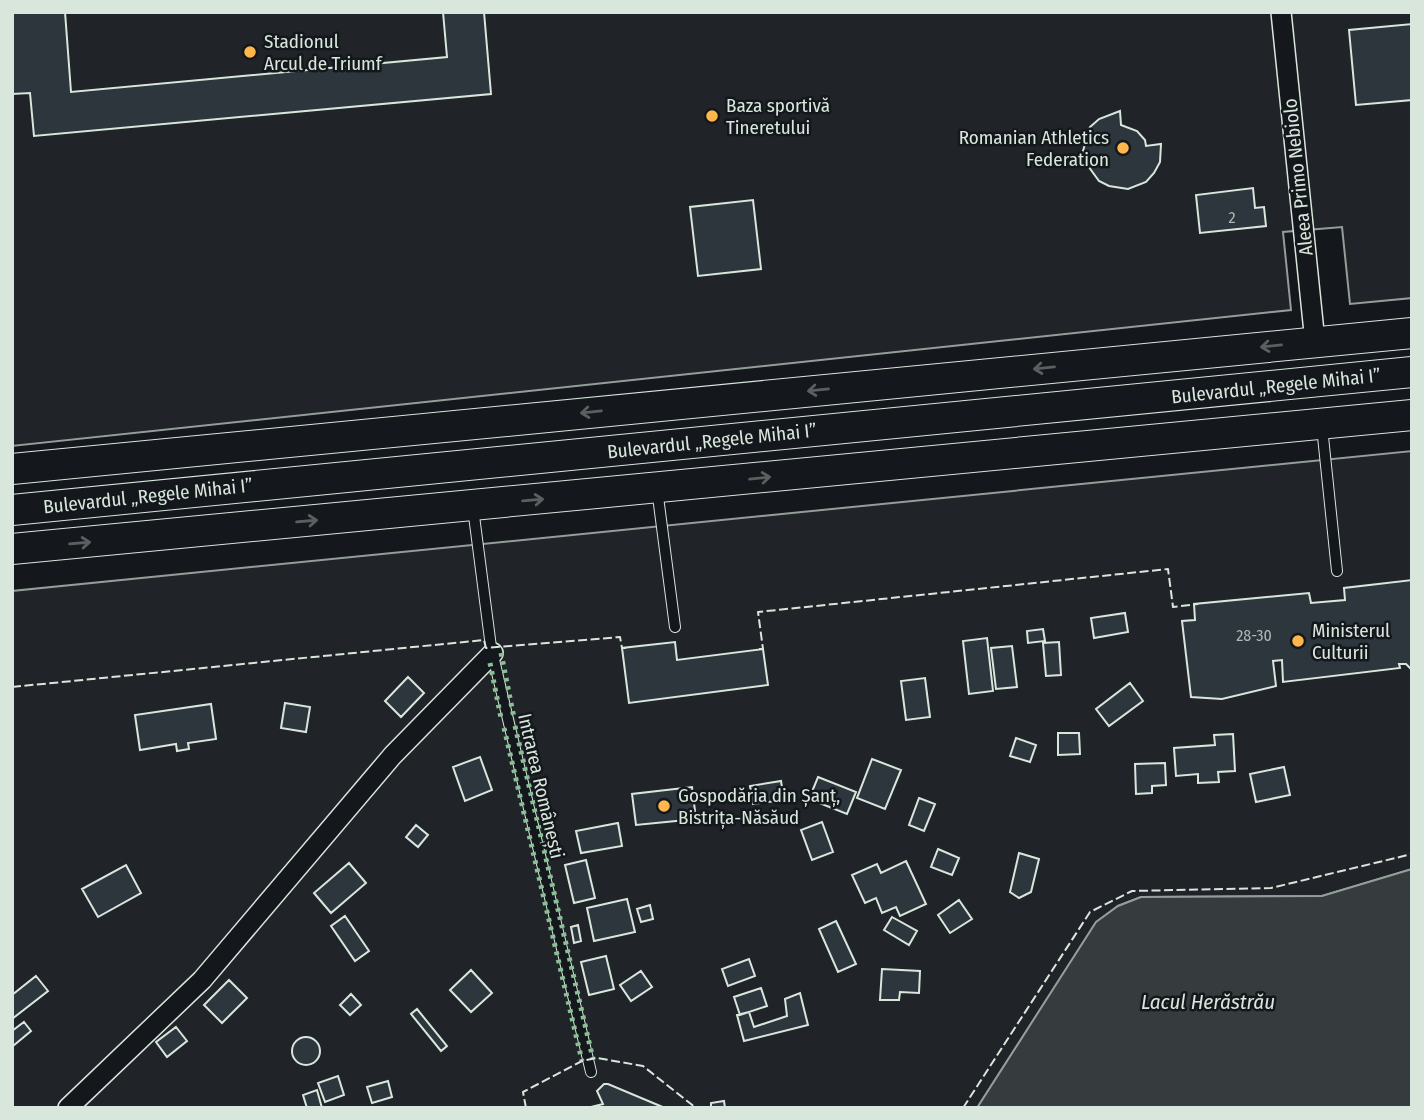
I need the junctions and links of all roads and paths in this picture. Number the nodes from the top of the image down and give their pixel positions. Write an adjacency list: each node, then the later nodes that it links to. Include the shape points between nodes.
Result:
1 (1281, 12): 3 (street, Aleea Primo Nebiolo)
2 (1412, 332): 3 (main road, Bulevardul „Regele Mihai I”)
3 (1315, 342): 7 (main road, Bulevardul „Regele Mihai I”, one-way to 7)
4 (1412, 372): 10 (main road, Bulevardul „Regele Mihai I”)
5 (1412, 415): 6 (main road, Bulevardul „Regele Mihai I”)
6 (1322, 423): 8 (main road, Bulevardul „Regele Mihai I”, one-way to 6); 12 (lane)
7 (12, 469)
8 (657, 488): 9 (main road, Bulevardul „Regele Mihai I”, one-way to 8); 13 (lane)
9 (472, 505): 11 (main road, Bulevardul „Regele Mihai I”, one-way to 9); 14 (lane, Intrarea Românești)
10 (12, 510)
11 (12, 549)
12 (1337, 571)
13 (675, 627)
14 (493, 653): 15 (lane, Intrarea Românești); 16 (street, via 393,755 202,981)
15 (591, 1072)
16 (68, 1108)

